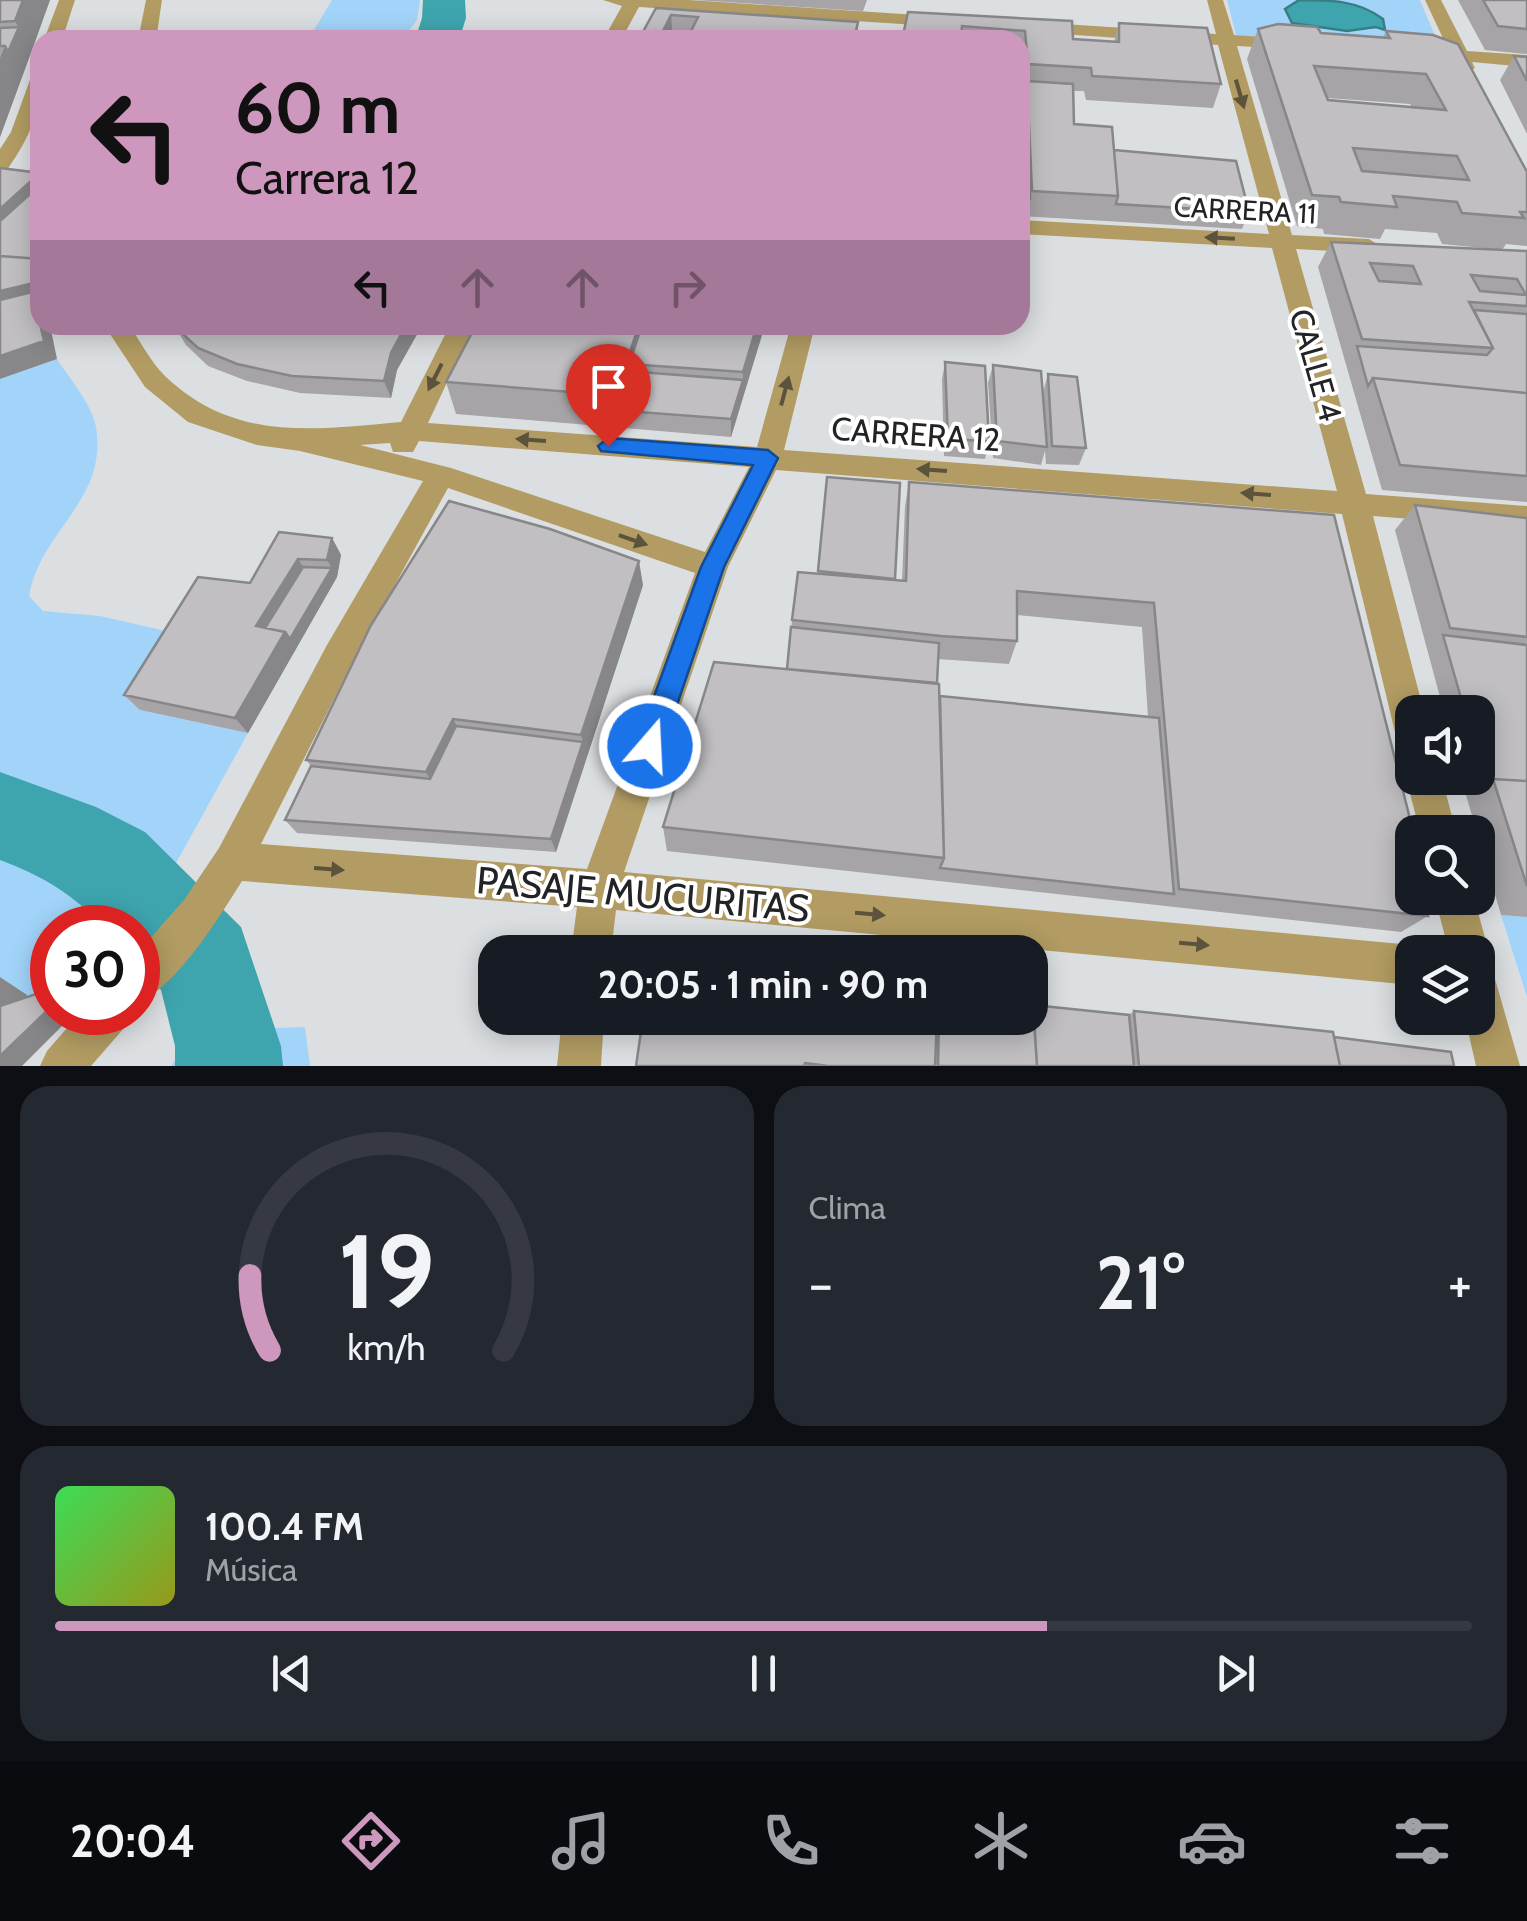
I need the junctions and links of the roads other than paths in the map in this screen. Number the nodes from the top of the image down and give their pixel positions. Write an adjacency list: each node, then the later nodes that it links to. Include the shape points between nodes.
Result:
1 (67, 0): 10 (street)
2 (154, 0): 11 (street)
3 (611, 0): 6 (street)
4 (1215, 0): 13 (street, CALLE 4)
5 (1433, 0): 16 (street)
6 (634, 1): 7 (street); 12 (street)
7 (886, 9): 8 (street)
8 (960, 23)
9 (1016, 26): 13 (street)
10 (56, 30)
11 (150, 30)
12 (618, 30)
13 (1225, 39): 14 (street); 22 (street, CALLE 4, one-way to 22)
14 (1303, 44)
15 (1401, 52): 16 (street)
16 (1459, 56): 17 (street); 18 (street)
17 (1527, 61)
18 (1476, 87)
19 (30, 106): 20 (street)
20 (0, 166)
21 (1030, 228): 22 (street, CARRERA 11, one-way to 21)
22 (1282, 242): 23 (street, CARRERA 11); 32 (street, CALLE 4)
23 (1391, 248)
24 (123, 335): 28 (street, via 154,381 198,415)
25 (457, 335): 27 (street, one-way to 27)
26 (800, 335): 29 (street, one-way to 26)
27 (410, 430): 28 (street, CARRERA 12); 29 (street, CARRERA 12, one-way to 27); 30 (street)
28 (300, 441): 30 (street)
29 (768, 458): 32 (street, CARRERA 12, one-way to 29); 34 (street)
30 (394, 466): 31 (street)
31 (442, 475): 34 (street, one-way to 34); 36 (street)
32 (1354, 501): 33 (street, CARRERA 12); 35 (street, CALLE 4)
33 (1527, 517)
34 (713, 567): 37 (street)
35 (1403, 695)
36 (232, 861): 37 (street, PASAJE MUCURITAS, one-way to 37); 39 (street)
37 (599, 889): 38 (street); 40 (street, PASAJE MUCURITAS, one-way to 40)
38 (593, 935)
39 (160, 957)
40 (1395, 962)
41 (90, 1035): 44 (street)
42 (582, 1035): 45 (street)
43 (1490, 1035): 46 (street)
44 (62, 1066)
45 (579, 1066)
46 (1498, 1066)

